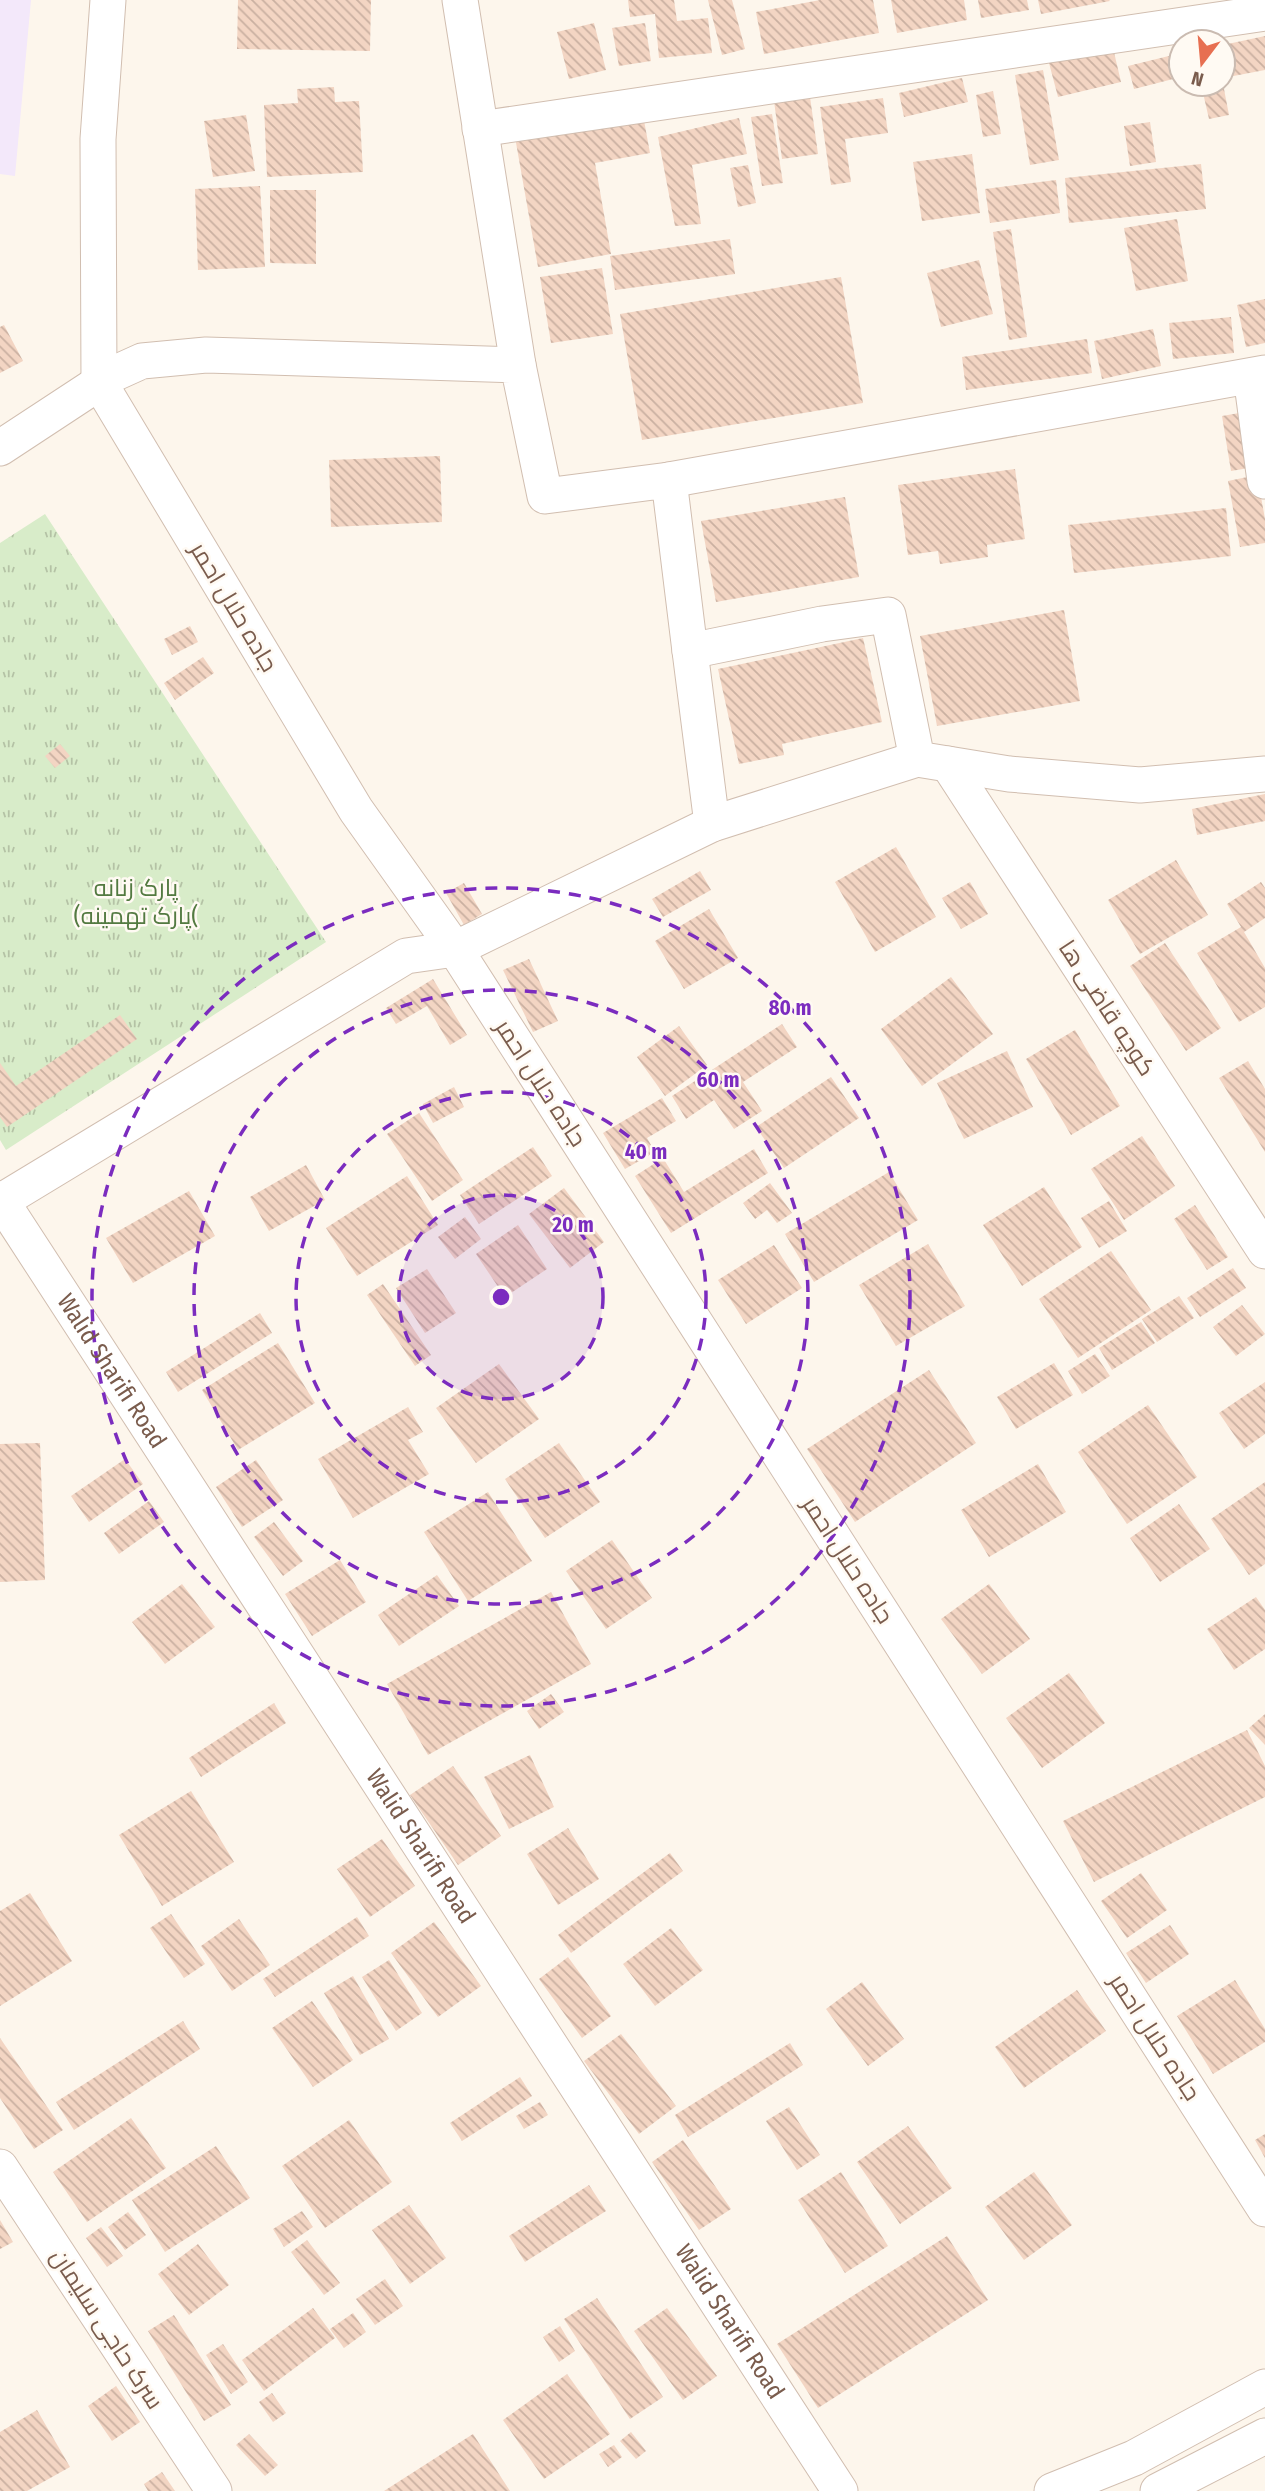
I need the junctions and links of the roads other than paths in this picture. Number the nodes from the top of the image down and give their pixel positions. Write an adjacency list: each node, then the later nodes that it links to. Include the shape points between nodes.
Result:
1 (108, 0): 7 (street, via 98,139)
2 (460, 0): 4 (street)
3 (1265, 13): 4 (street)
4 (480, 129): 5 (street)
5 (518, 365): 7 (street, via 206,355 142,361); 9 (street, via 545,496)
6 (1258, 374): 9 (street); 10 (street)
7 (99, 382): 8 (street); 15 (street, جاده حلال احمر, via 356,810)
8 (0, 448)
9 (669, 480): 11 (street)
10 (1265, 481)
11 (690, 651): 12 (street, via 888,615); 14 (street)
12 (933, 761): 13 (street, via 1009,774 1140,785); 14 (street); 17 (street, کوچه قاضی ها)
13 (1265, 774)
14 (712, 824): 15 (street)
15 (455, 949): 16 (street, via 405,956); 19 (street, جاده حلال احمر)
16 (0, 1201): 23 (street, Walid Sharifi Road)
17 (1265, 1251)
18 (0, 2167): 22 (street, سرک حاجی سلیمان)
19 (1265, 2208)
20 (1265, 2387): 24 (street, via 1134,2458)
21 (1265, 2436): 25 (street)
22 (214, 2491)
23 (840, 2491)
24 (1052, 2491)
25 (1158, 2491)

